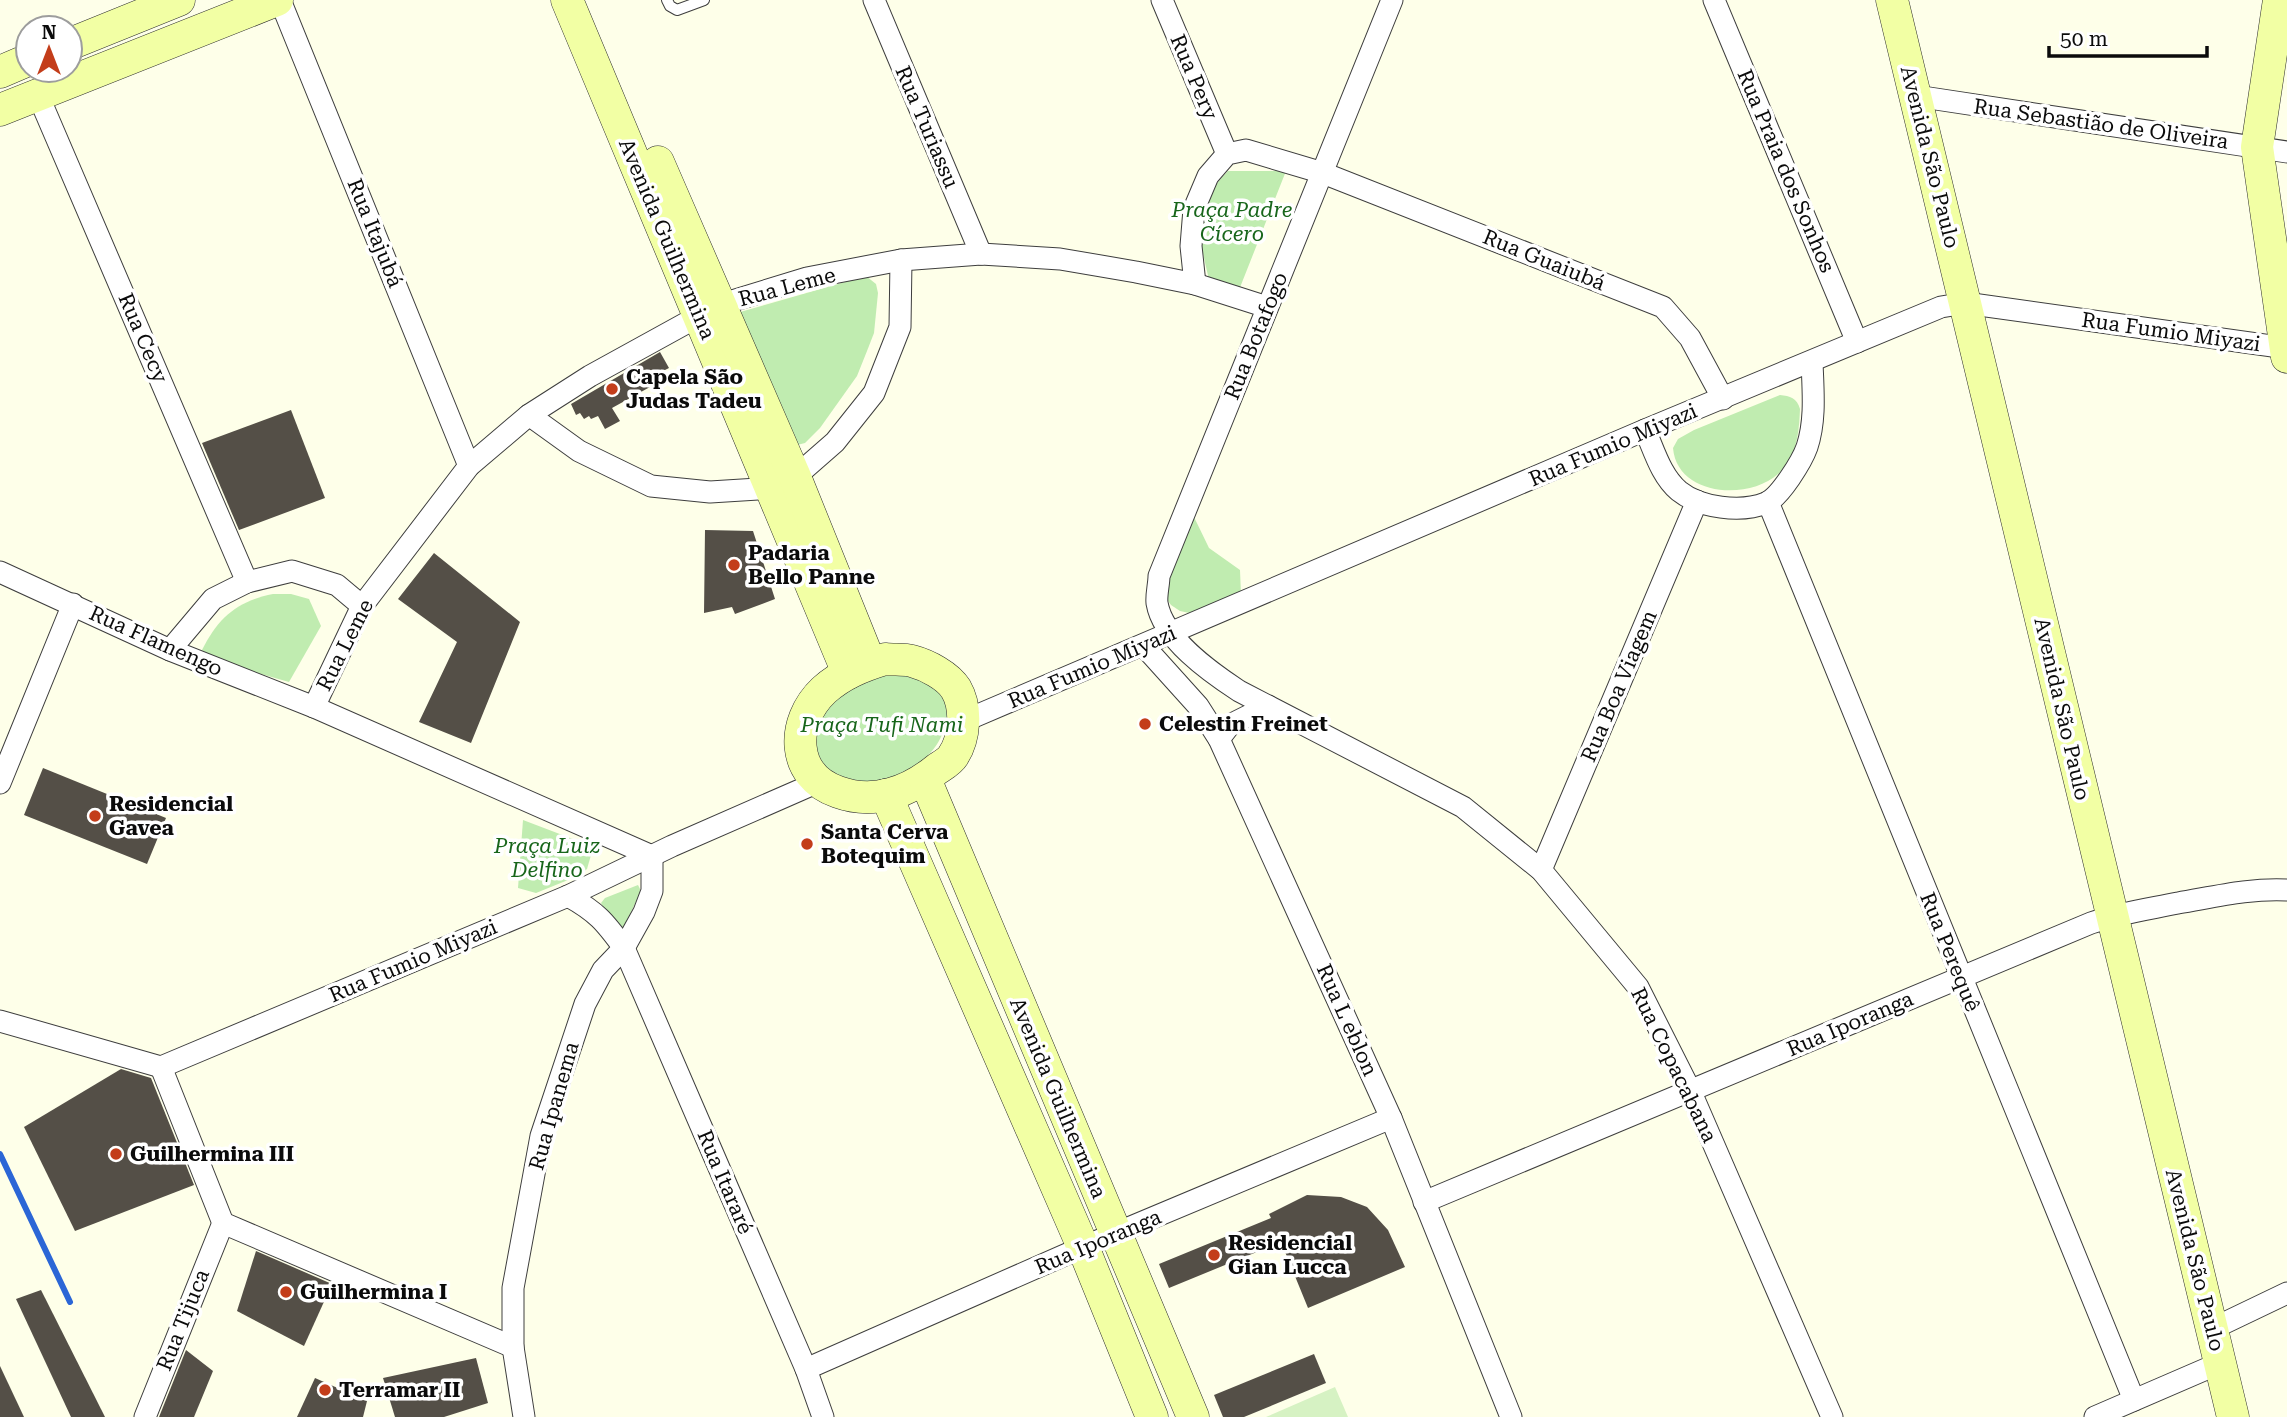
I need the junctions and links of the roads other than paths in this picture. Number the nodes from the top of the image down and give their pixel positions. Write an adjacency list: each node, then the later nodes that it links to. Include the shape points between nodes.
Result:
1 (279, 0): 14 (street); 32 (street, Rua Itajubá)
2 (567, 0): 25 (street, Avenida Guilhermina)
3 (589, 0): 25 (street, Avenida Guilhermina)
4 (667, 0): 5 (lane, via 677,10)
5 (704, 0)
6 (874, 0): 20 (street, Rua Turiassu)
7 (1162, 0): 18 (street, Rua Pery)
8 (1392, 0): 19 (street, Rua Botafogo)
9 (1714, 0): 26 (street, Rua Praia dos Sonhos)
10 (1892, 0): 15 (street, Avenida São Paulo)
11 (2279, 0): 17 (street)
12 (171, 2): 13 (street)
13 (84, 38)
14 (38, 95): 16 (street); 37 (street, Rua Cecy)
15 (1916, 96): 17 (street, Rua Sebastião de Oliveira); 23 (street, Avenida São Paulo)
16 (0, 110)
17 (2272, 149): 27 (street)
18 (1227, 154): 19 (street, via 1246,150); 22 (street, via 1208,176 1194,209)
19 (1322, 173): 24 (street, Rua Botafogo); 29 (street, Rua Guaiubá, via 1663,307 1690,338)
20 (981, 254): 21 (street, Rua Leme); 22 (street, Rua Leme, via 1060,260)
21 (901, 260): 25 (street, Rua Leme, via 807,278); 33 (street, via 900,327 874,393 835,442)
22 (1195, 284): 24 (street, Rua Leme)
23 (1965, 303): 26 (street, Rua Fumio Miyazi, via 1941,307); 27 (street, Rua Fumio Miyazi); 56 (street, Avenida São Paulo)
24 (1267, 307): 40 (street, Rua Botafogo, via 1160,576 1157,603)
25 (709, 311): 30 (street, Rua Leme); 33 (street, Avenida Guilhermina)
26 (1857, 342): 28 (street, Rua Fumio Miyazi)
27 (2286, 351)
28 (1812, 362): 29 (street, Rua Fumio Miyazi); 35 (street, via 1814,407 1807,448 1783,489)
29 (1723, 399): 31 (street, Rua Fumio Miyazi)
30 (528, 415): 32 (street, Rua Leme); 33 (street, via 579,451 651,486 710,492 758,489)
31 (1645, 430): 34 (street, via 1664,472 1678,490); 40 (street, Rua Fumio Miyazi)
32 (469, 466): 39 (street, Rua Leme)
33 (782, 481): 43 (street, Avenida Guilhermina)
34 (1698, 501): 35 (street, via 1744,508); 53 (street, Rua Boa Viagem)
35 (1768, 502): 58 (street, Rua Perequê)
36 (0, 572): 38 (street, Rua Flamengo)
37 (247, 582): 39 (street, via 292,571 337,585); 42 (street, via 213,599)
38 (74, 604): 42 (street, Rua Flamengo); 49 (street)
39 (362, 606): 45 (street, Rua Leme)
40 (1170, 634): 41 (street, Rua Fumio Miyazi); 44 (street, Rua Copacabana, via 1218,677)
41 (1143, 645): 46 (street, Rua Fumio Miyazi); 47 (street, Rua L eblon, via 1198,706)
42 (170, 650): 45 (street, Rua Flamengo)
43 (859, 668): 46 (street, via 885,659 911,660 937,672 956,689); 50 (street, via 823,691 805,716 800,735 802,758)
44 (1268, 706): 47 (street, via 1241,717); 53 (street, Rua Copacabana, via 1463,807)
45 (314, 707): 52 (street)
46 (964, 721): 48 (street, via 952,758)
47 (1219, 739): 62 (street, Rua L eblon)
48 (925, 779): 51 (street); 65 (street, Avenida Guilhermina)
49 (0, 783)
50 (816, 783): 51 (street, via 858,798); 52 (street, Rua Fumio Miyazi)
51 (886, 795): 66 (street, Avenida Guilhermina)
52 (652, 856): 55 (street, Rua Fumio Miyazi); 57 (street, Rua Ipanema, via 652,891)
53 (1541, 870): 61 (street, Rua Copacabana, via 1638,987)
54 (2287, 890): 56 (street, Rua Iporanga, via 2232,893)
55 (568, 896): 57 (street, Rua Itararé, via 593,909); 60 (street, Rua Fumio Miyazi)
56 (2112, 916): 58 (street, Rua Iporanga); 68 (street, Avenida São Paulo)
57 (624, 948): 69 (street, Rua Ipanema, via 603,970 585,1004 541,1136 513,1288); 71 (street, Rua Itararé)
58 (1960, 978): 61 (street, Rua Iporanga); 72 (street, Rua Perequê)
59 (0, 1021): 60 (street)
60 (161, 1067): 64 (street)
61 (1690, 1090): 63 (street, Rua Iporanga); 79 (street, Rua Copacabana)
62 (1391, 1118): 63 (street, Rua L eblon); 65 (street, Rua Iporanga)
63 (1424, 1202): 78 (street, Rua L eblon)
64 (223, 1223): 69 (street); 73 (street, Rua Tijuca)
65 (1115, 1234): 66 (street, Rua Iporanga); 77 (street, Avenida Guilhermina)
66 (1083, 1247): 71 (street, Rua Iporanga); 76 (street, Avenida Guilhermina)
67 (2287, 1293): 68 (street)
68 (2212, 1329): 70 (street, Avenida São Paulo)
69 (513, 1347): 74 (street, Rua Ipanema)
70 (2220, 1363): 72 (street); 81 (street, Avenida São Paulo)
71 (806, 1369): 75 (street, Rua Itararé)
72 (2134, 1400): 80 (street)
73 (145, 1417)
74 (524, 1417)
75 (824, 1417)
76 (1152, 1417)
77 (1193, 1417)
78 (1511, 1417)
79 (1832, 1417)
80 (2095, 1417)
81 (2233, 1417)

